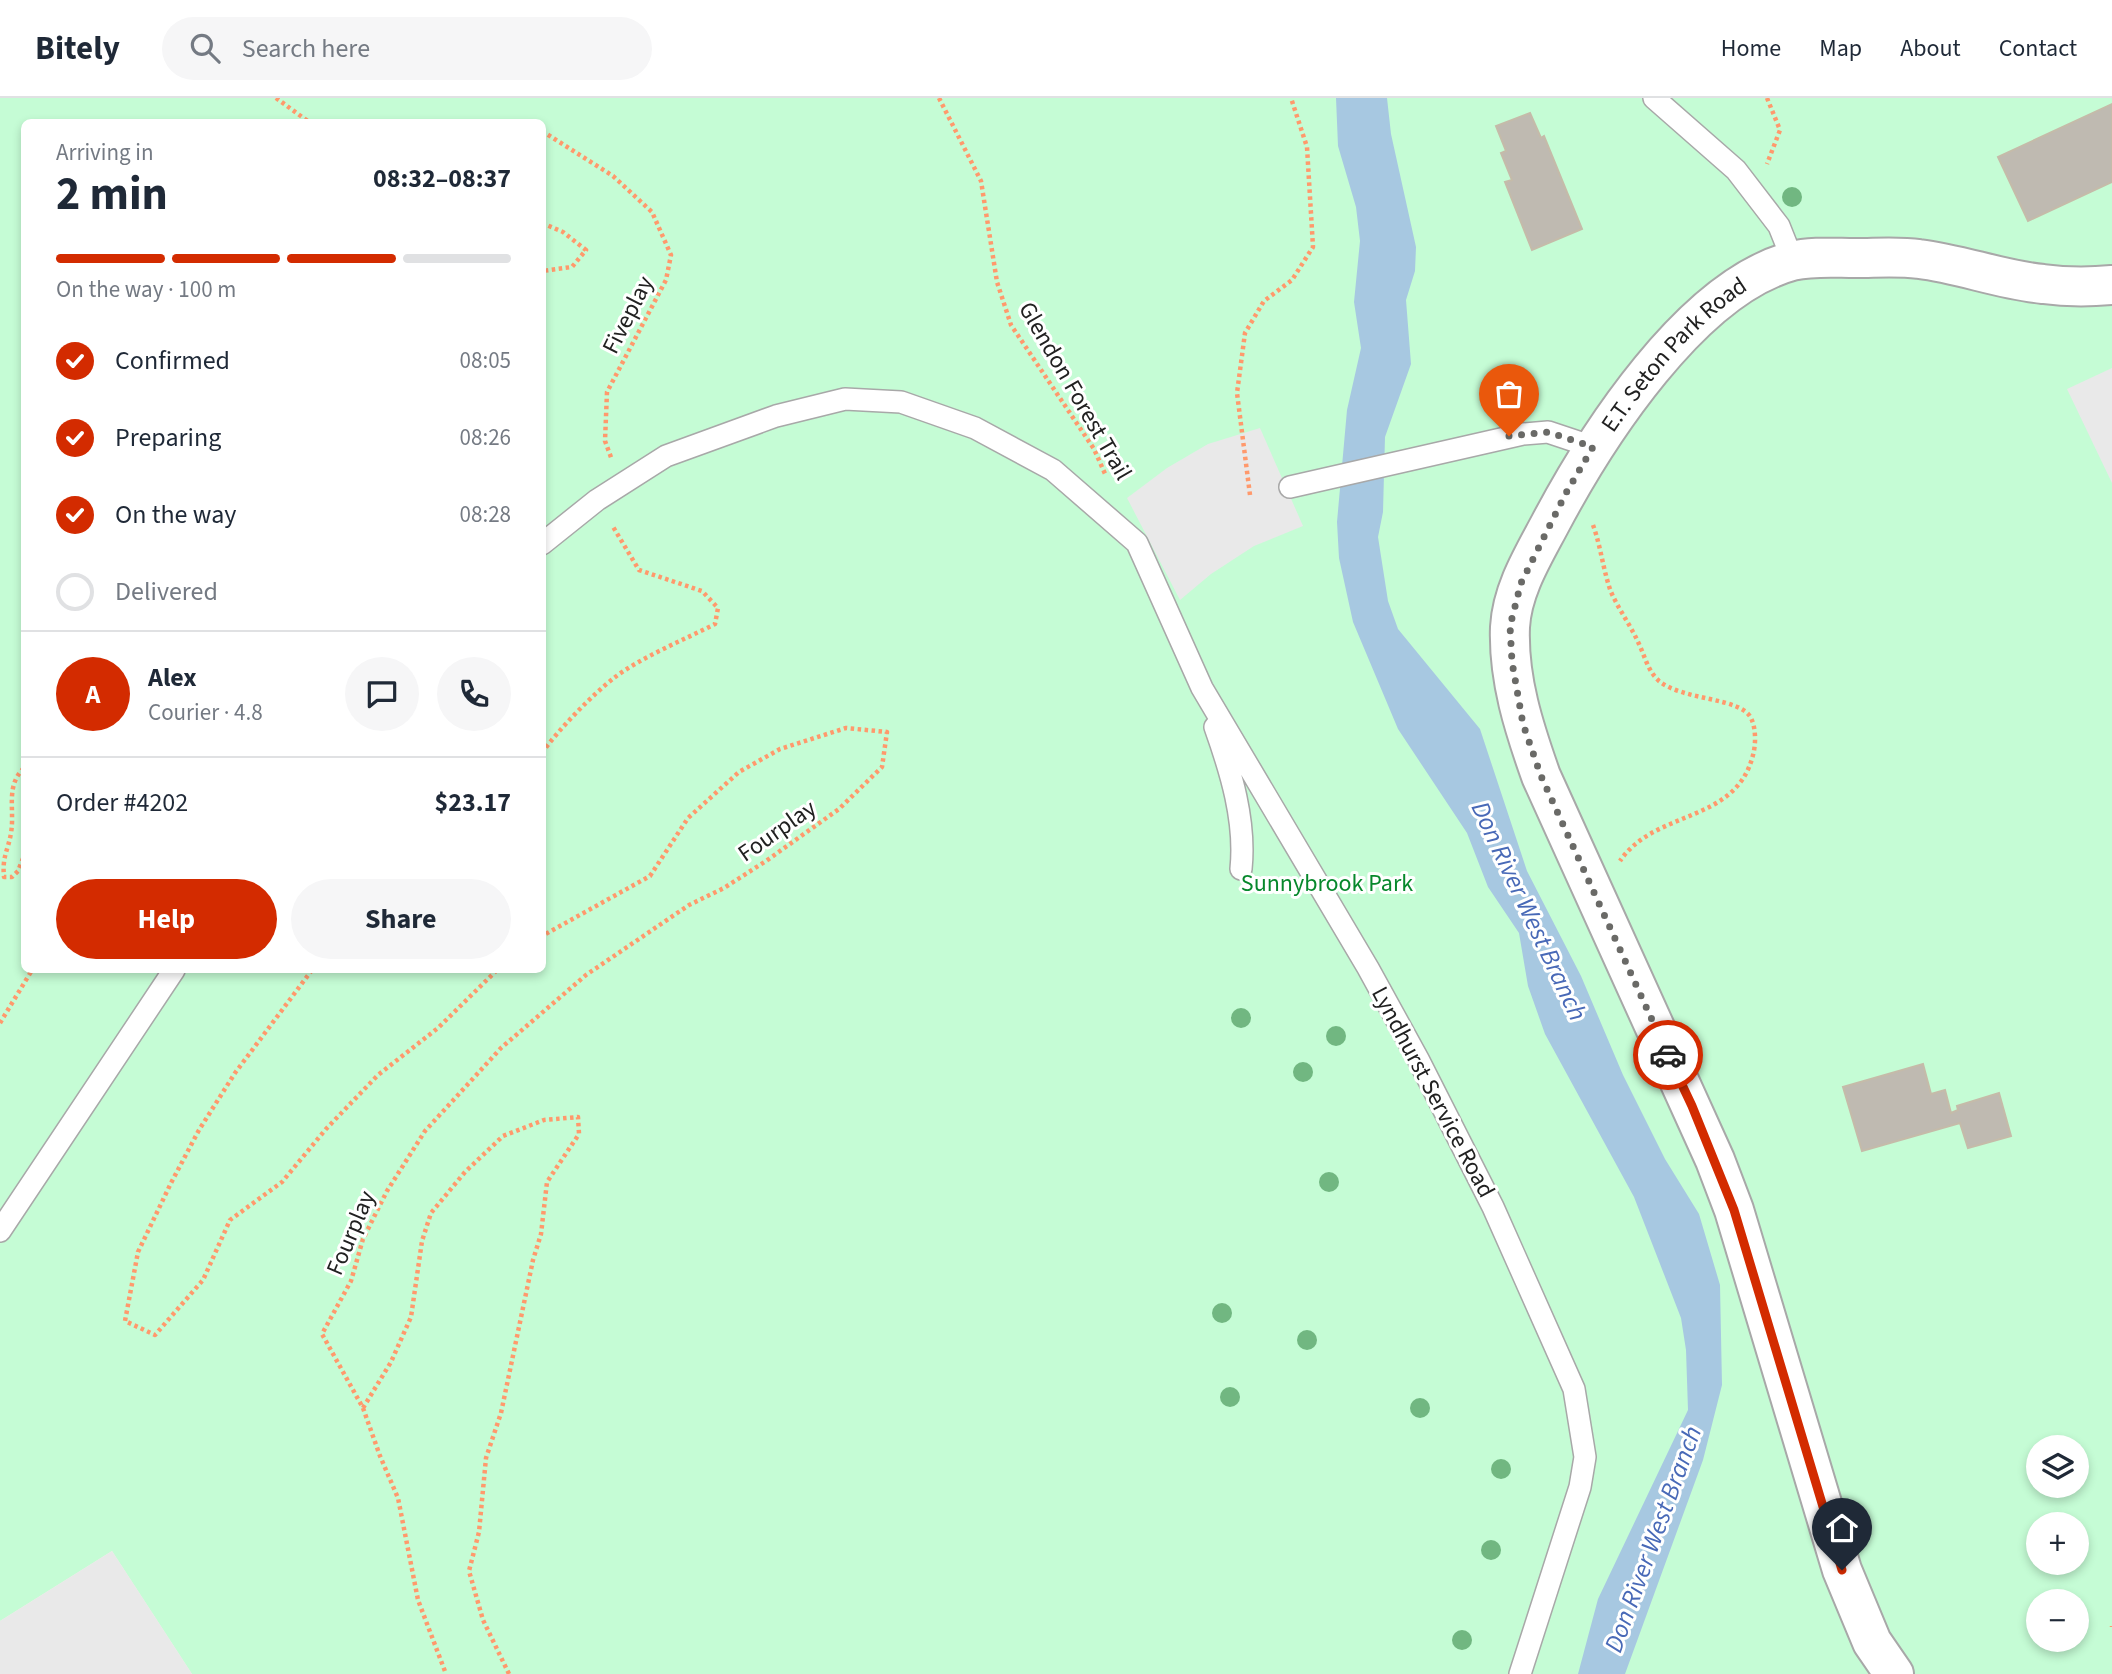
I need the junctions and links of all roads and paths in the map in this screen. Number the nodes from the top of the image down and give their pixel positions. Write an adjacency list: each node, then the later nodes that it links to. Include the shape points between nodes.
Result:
1 (276, 98): 6 (path)
2 (939, 98): 14 (path, Glendon Forest Trail, via 981,181 997,282 1012,325 1094,449)
3 (1291, 98): 17 (path, via 1307,147 1313,247 1292,281 1264,301 1245,332 1237,393)
4 (1654, 98): 8 (lane, via 1736,170)
5 (1767, 98): 8 (path, via 1780,131)
6 (305, 119)
7 (546, 134): 15 (path, Fiveplay, via 613,176 652,212 671,255 666,280 607,392 605,441)
8 (1754, 194): 10 (lane, via 1779,226)
9 (546, 225): 11 (path, via 586,250 572,267)
10 (1793, 261): 12 (street, E.T. Seton Park Road, via 1917,258 2041,284); 13 (street, E.T. Seton Park Road, via 1758,274 1689,328)
11 (546, 270)
12 (2112, 285)
13 (1593, 447): 16 (lane, via 1548,432 1523,434); 35 (street, E.T. Seton Park Road, via 1529,564 1514,603 1512,662 1523,724 1541,776 1715,1160 1842,1570)
14 (1110, 484)
15 (620, 485): 18 (lane); 21 (lane, Lyndhurst Service Road, via 666,456 776,416 845,399 901,402 975,428 1053,470 1137,542)
16 (1290, 487)
17 (1250, 495)
18 (597, 500): 20 (lane); 22 (path, via 639,570 702,592 718,608 715,624 614,677)
19 (1591, 520): 26 (path, via 1610,588 1648,668 1676,692 1744,709 1755,732 1750,769 1739,787 1707,810 1646,838 1625,854)
20 (546, 541)
21 (1202, 688): 25 (lane, via 1232,781 1240,822); 38 (lane, Lyndhurst Service Road, via 1418,1059 1493,1207 1574,1389 1585,1457 1580,1487)
22 (546, 748)
23 (21, 771): 24 (path, via 10,810 5,877 12,877)
24 (21, 861)
25 (1241, 869)
26 (1615, 869)
27 (546, 934): 34 (path, Fourplay, via 650,876 688,818 739,772 780,749 846,728 887,732 882,767 839,809 586,975 501,1048 425,1131 381,1203 363,1239 351,1281 322,1334)
28 (30, 973): 32 (path)
29 (172, 973): 33 (lane)
30 (310, 973): 31 (path, via 235,1073 171,1183 138,1252 125,1321 155,1335 203,1280 230,1220 282,1182 378,1075 438,1028)
31 (494, 973)
32 (0, 1023)
33 (0, 1231)
34 (363, 1408): 36 (path, via 398,1498 418,1600); 37 (path, via 411,1317 422,1241 431,1213 503,1136 544,1120 578,1117 579,1134 547,1182 541,1234 501,1413 486,1458 479,1532 469,1571 484,1620)
35 (1889, 1672)
36 (446, 1674)
37 (509, 1674)
38 (1520, 1674)

